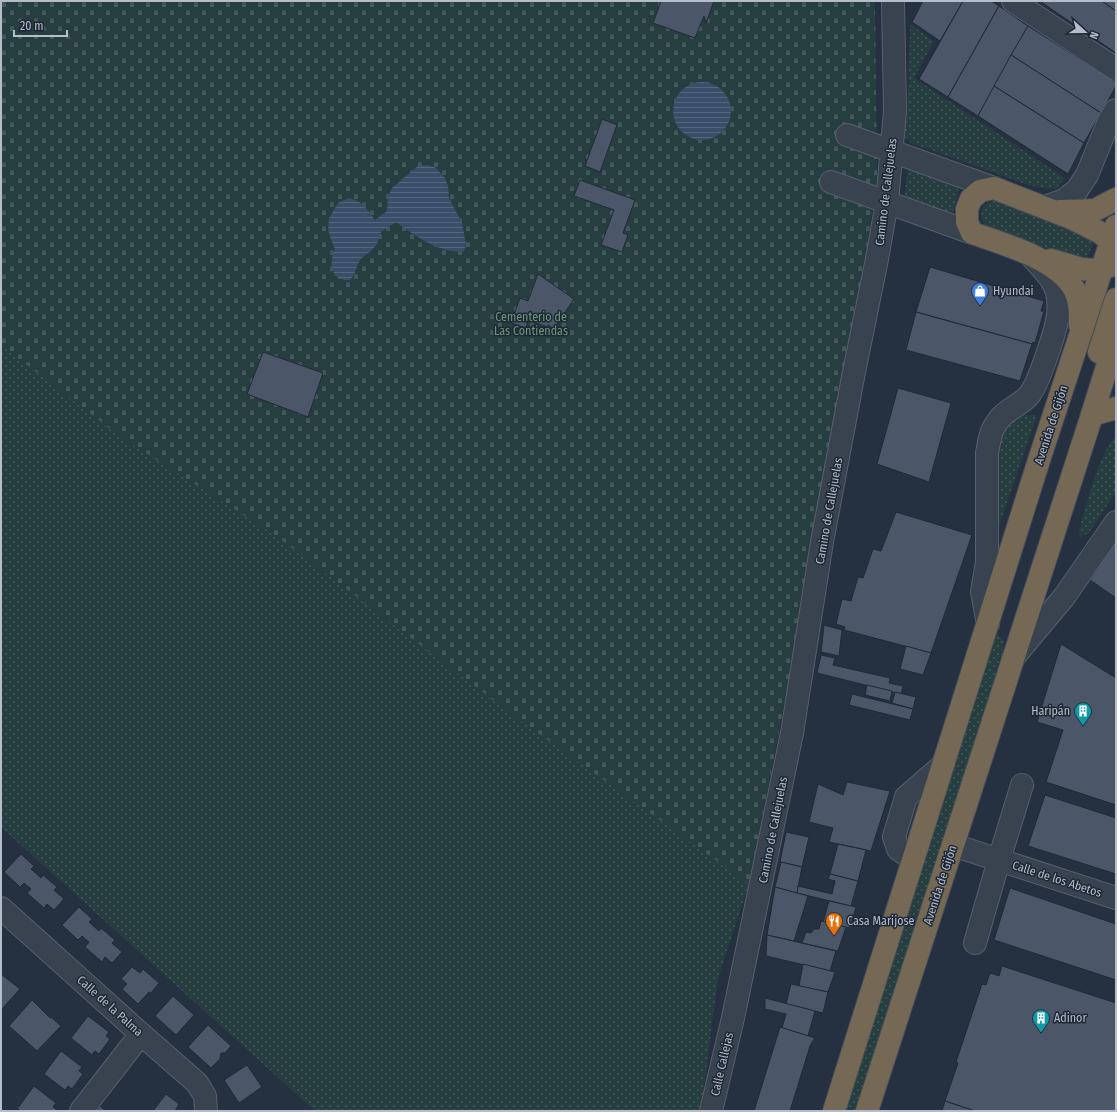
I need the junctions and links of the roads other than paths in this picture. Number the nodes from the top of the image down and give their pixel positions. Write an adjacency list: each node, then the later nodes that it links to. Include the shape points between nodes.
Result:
1 (892, 1): 6 (street, Camino de Callejuelas, via 896,111)
2 (1013, 1): 3 (street)
3 (1116, 69)
4 (1116, 110): 11 (street, via 1087,175 1077,190)
5 (847, 135): 6 (street)
6 (892, 152): 8 (street); 10 (street, Camino de Callejuelas)
7 (831, 182): 10 (street)
8 (994, 188): 11 (highway); 12 (highway, via 980,191 971,199 967,209 967,222)
9 (1116, 199): 11 (highway, via 1095,210)
10 (887, 202): 12 (street); 31 (street, Camino de Callejuelas, via 822,542 792,733)
11 (1050, 209): 13 (highway)
12 (972, 233): 14 (highway)
13 (1114, 239): 15 (highway, Avenida de Gijón)
14 (1029, 254): 15 (highway, via 1082,269); 17 (highway, via 1066,277 1075,290 1080,304); 23 (street, Avenida de Gijón, via 1051,279 1057,292 1059,318 1036,384 1029,395 993,427 986,453 987,562 982,592)
15 (1109, 266): 17 (highway, Avenida de Gijón)
16 (1116, 299): 22 (highway, via 1051,504)
17 (1080, 334): 23 (highway, Avenida de Gijón)
18 (1116, 338): 20 (highway, Avenida de Gijón)
19 (1116, 408): 20 (highway)
20 (1092, 415): 22 (highway, Avenida de Gijón)
21 (1116, 522): 24 (street, Avenida de Gijón, via 1064,597)
22 (1051, 540): 24 (highway, Avenida de Gijón)
23 (988, 624): 36 (highway, Avenida de Gijón)
24 (1013, 658): 26 (highway, Avenida de Gijón)
25 (1022, 785): 27 (street, Calle de los Abetos)
26 (953, 845): 27 (street, Calle de los Abetos); 37 (highway, Avenida de Gijón)
27 (999, 860): 28 (street, Calle de los Abetos); 30 (street, Calle de los Abetos)
28 (1116, 898)
29 (1, 908): 32 (street, Calle de la Palma)
30 (975, 943)
31 (734, 1018): 35 (street, Calle Callejas)
32 (141, 1034): 33 (street); 34 (street, Calle de la Palma, via 197,1083 205,1096)
33 (81, 1111)
34 (206, 1111)
35 (711, 1111)
36 (834, 1111)
37 (867, 1111)

